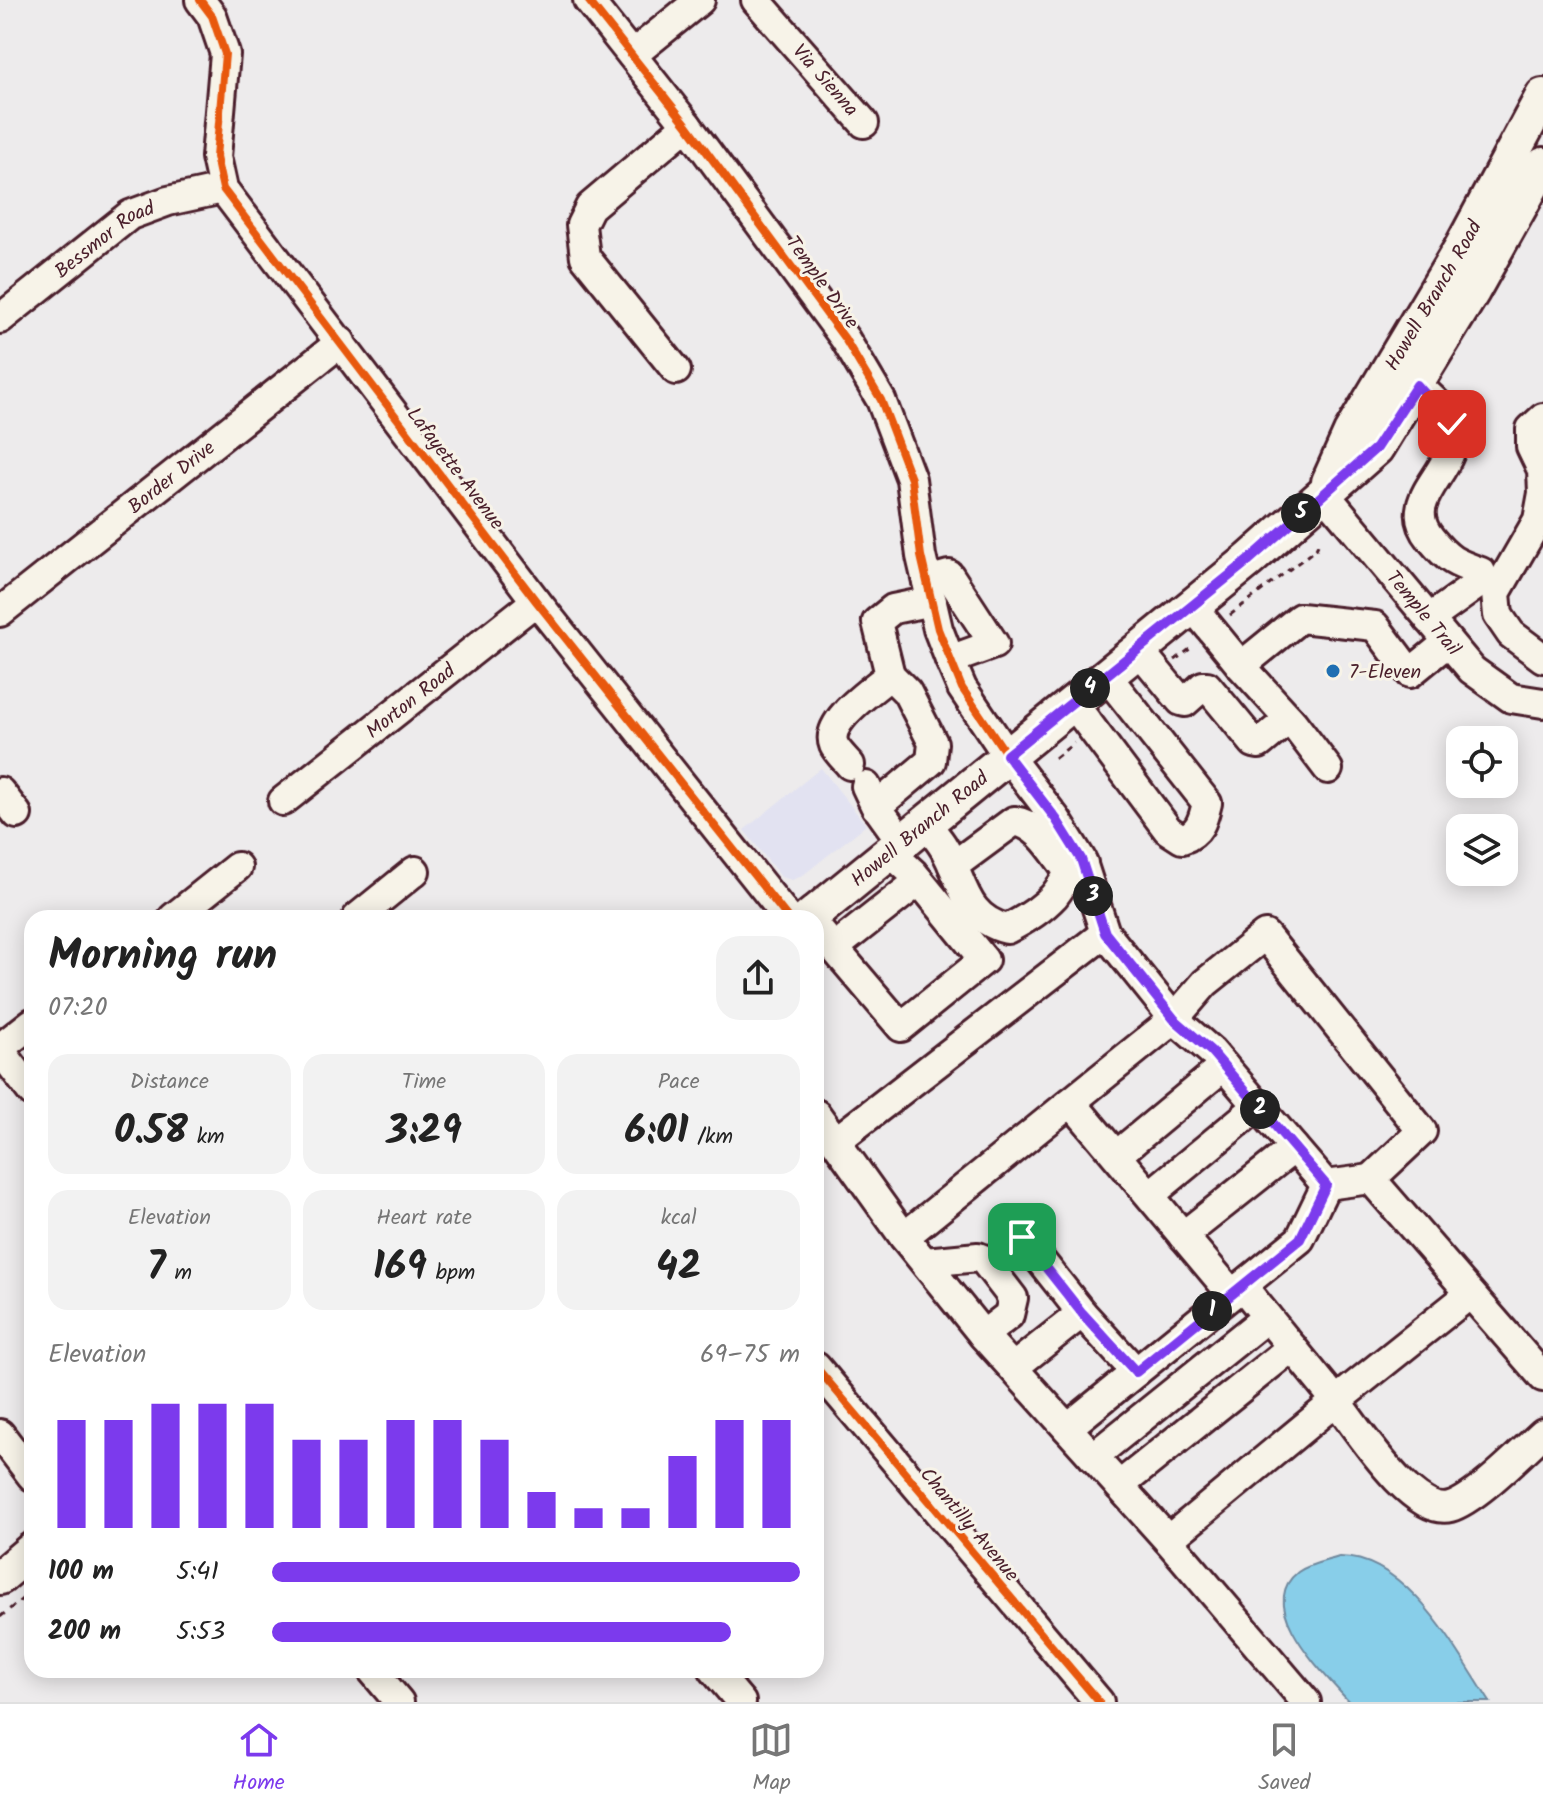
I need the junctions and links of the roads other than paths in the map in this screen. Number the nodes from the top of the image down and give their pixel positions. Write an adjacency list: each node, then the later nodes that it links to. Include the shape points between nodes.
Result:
1 (200, 0): 10 (street, Lafayette Avenue, via 212,16 225,54 216,157)
2 (588, 0): 5 (street, Temple Drive)
3 (700, 0): 5 (street)
4 (756, 0): 7 (street, Via Sienna)
5 (632, 55): 8 (street, Temple Drive)
6 (1543, 96): 16 (main road, Howell Branch Road, via 1462,247 1351,433)
7 (864, 123)
8 (687, 125): 13 (street, via 590,207 581,225 585,257); 17 (street, Temple Drive, via 845,339 881,400 911,479)
9 (1543, 165): 14 (main road, Howell Branch Road)
10 (223, 189): 11 (street, Bessmor Road, via 130,215); 12 (street, Lafayette Avenue)
11 (0, 319)
12 (341, 342): 18 (street, Lafayette Avenue); 20 (street, Border Drive)
13 (676, 370)
14 (1417, 385): 16 (main road, Howell Branch Road, via 1376,448); 21 (street, via 1452,424 1454,450 1426,493 1419,512 1422,528 1447,559 1481,572 1475,586)
15 (1543, 418): 24 (street, via 1531,429 1531,447 1542,470 1538,520 1496,593 1498,615 1511,634)
16 (1324, 493): 19 (main road, Howell Branch Road); 21 (street, Temple Trail)
17 (930, 591): 25 (street, Temple Drive); 25 (street, via 949,575 994,644); 27 (street, via 877,622)
18 (536, 601): 35 (street, Morton Road); 44 (street, Lafayette Avenue)
19 (1192, 606): 23 (main road, Howell Branch Road); 26 (street)
20 (0, 612)
21 (1429, 619): 22 (street, Temple Trail)
22 (1448, 642): 26 (street, via 1410,673 1375,626 1300,618); 30 (street, Temple Trail, via 1472,670 1511,698)
23 (1152, 658): 28 (main road, Howell Branch Road); 31 (street, via 1181,701 1207,686 1254,743)
24 (1543, 658)
25 (950, 660): 32 (street, Temple Drive, via 962,688)
26 (1241, 666): 31 (street)
27 (890, 675): 34 (street, via 843,714 832,732); 34 (street, via 907,692 933,743 931,761)
28 (1106, 675): 29 (main road, Howell Branch Road); 29 (street, via 1207,803 1192,835 1182,839 1168,830)
29 (1072, 702): 32 (main road, Howell Branch Road)
30 (1543, 703)
31 (1289, 719): 33 (street)
32 (1007, 755): 36 (main road, Howell Branch Road); 37 (street, Temple Drive, via 1056,819)
33 (1328, 769)
34 (856, 776): 36 (street)
35 (283, 801)
36 (905, 839): 38 (street, via 944,848); 41 (street); 45 (main road, Howell Branch Road)
37 (1055, 859): 38 (street, via 1025,822 1014,821); 38 (street, via 1054,895 1007,929 983,920); 46 (street, Temple Drive)
38 (953, 866)
39 (237, 867): 42 (street)
40 (415, 871): 43 (street)
41 (919, 881): 47 (street); 47 (street, via 984,960 901,1027)
42 (183, 910)
43 (367, 910)
44 (782, 910)
45 (819, 910)
46 (1105, 933): 48 (street); 56 (street)
47 (825, 938)
48 (1174, 1019): 51 (street); 53 (street); 59 (street, via 1205,983 1265,935 1422,1131)
49 (24, 1030): 50 (street)
50 (0, 1049): 52 (street)
51 (1224, 1066): 54 (street); 58 (street)
52 (24, 1081)
53 (1071, 1102): 58 (street); 63 (street)
54 (1258, 1106): 57 (street); 61 (street)
55 (824, 1125): 56 (street)
56 (836, 1141): 63 (street)
57 (1294, 1148): 60 (street); 62 (street)
58 (1117, 1155): 61 (street)
59 (1371, 1179): 60 (street); 67 (street)
60 (1326, 1185): 66 (street, via 1300,1239)
61 (1150, 1195): 62 (street)
62 (1183, 1236): 66 (street)
63 (904, 1237): 65 (street)
64 (1022, 1237): 68 (street)
65 (925, 1262): 70 (street); 70 (street, via 983,1259 1013,1298 1009,1315)
66 (1237, 1290): 69 (street); 73 (street)
67 (1470, 1294): 75 (street); 76 (street)
68 (1082, 1313): 72 (street); 73 (street)
69 (1267, 1317): 71 (street); 80 (street)
70 (983, 1335): 72 (street)
71 (1292, 1347): 76 (street); 82 (street)
72 (1014, 1367): 77 (street)
73 (1136, 1372): 77 (street)
74 (824, 1376): 90 (street, Chantilly Avenue)
75 (1543, 1377)
76 (1336, 1401): 78 (street, via 1417,1498 1441,1508 1469,1495); 83 (street)
77 (1067, 1428): 80 (street)
78 (1543, 1433)
79 (0, 1434): 81 (street)
80 (1093, 1457): 82 (street)
81 (24, 1466)
82 (1119, 1486): 83 (street)
83 (1168, 1540): 91 (street)
84 (24, 1557): 85 (main road)
85 (0, 1577)
86 (379, 1678): 88 (street)
87 (721, 1678): 89 (street)
88 (399, 1702)
89 (741, 1702)
90 (1099, 1702)
91 (1306, 1702)

